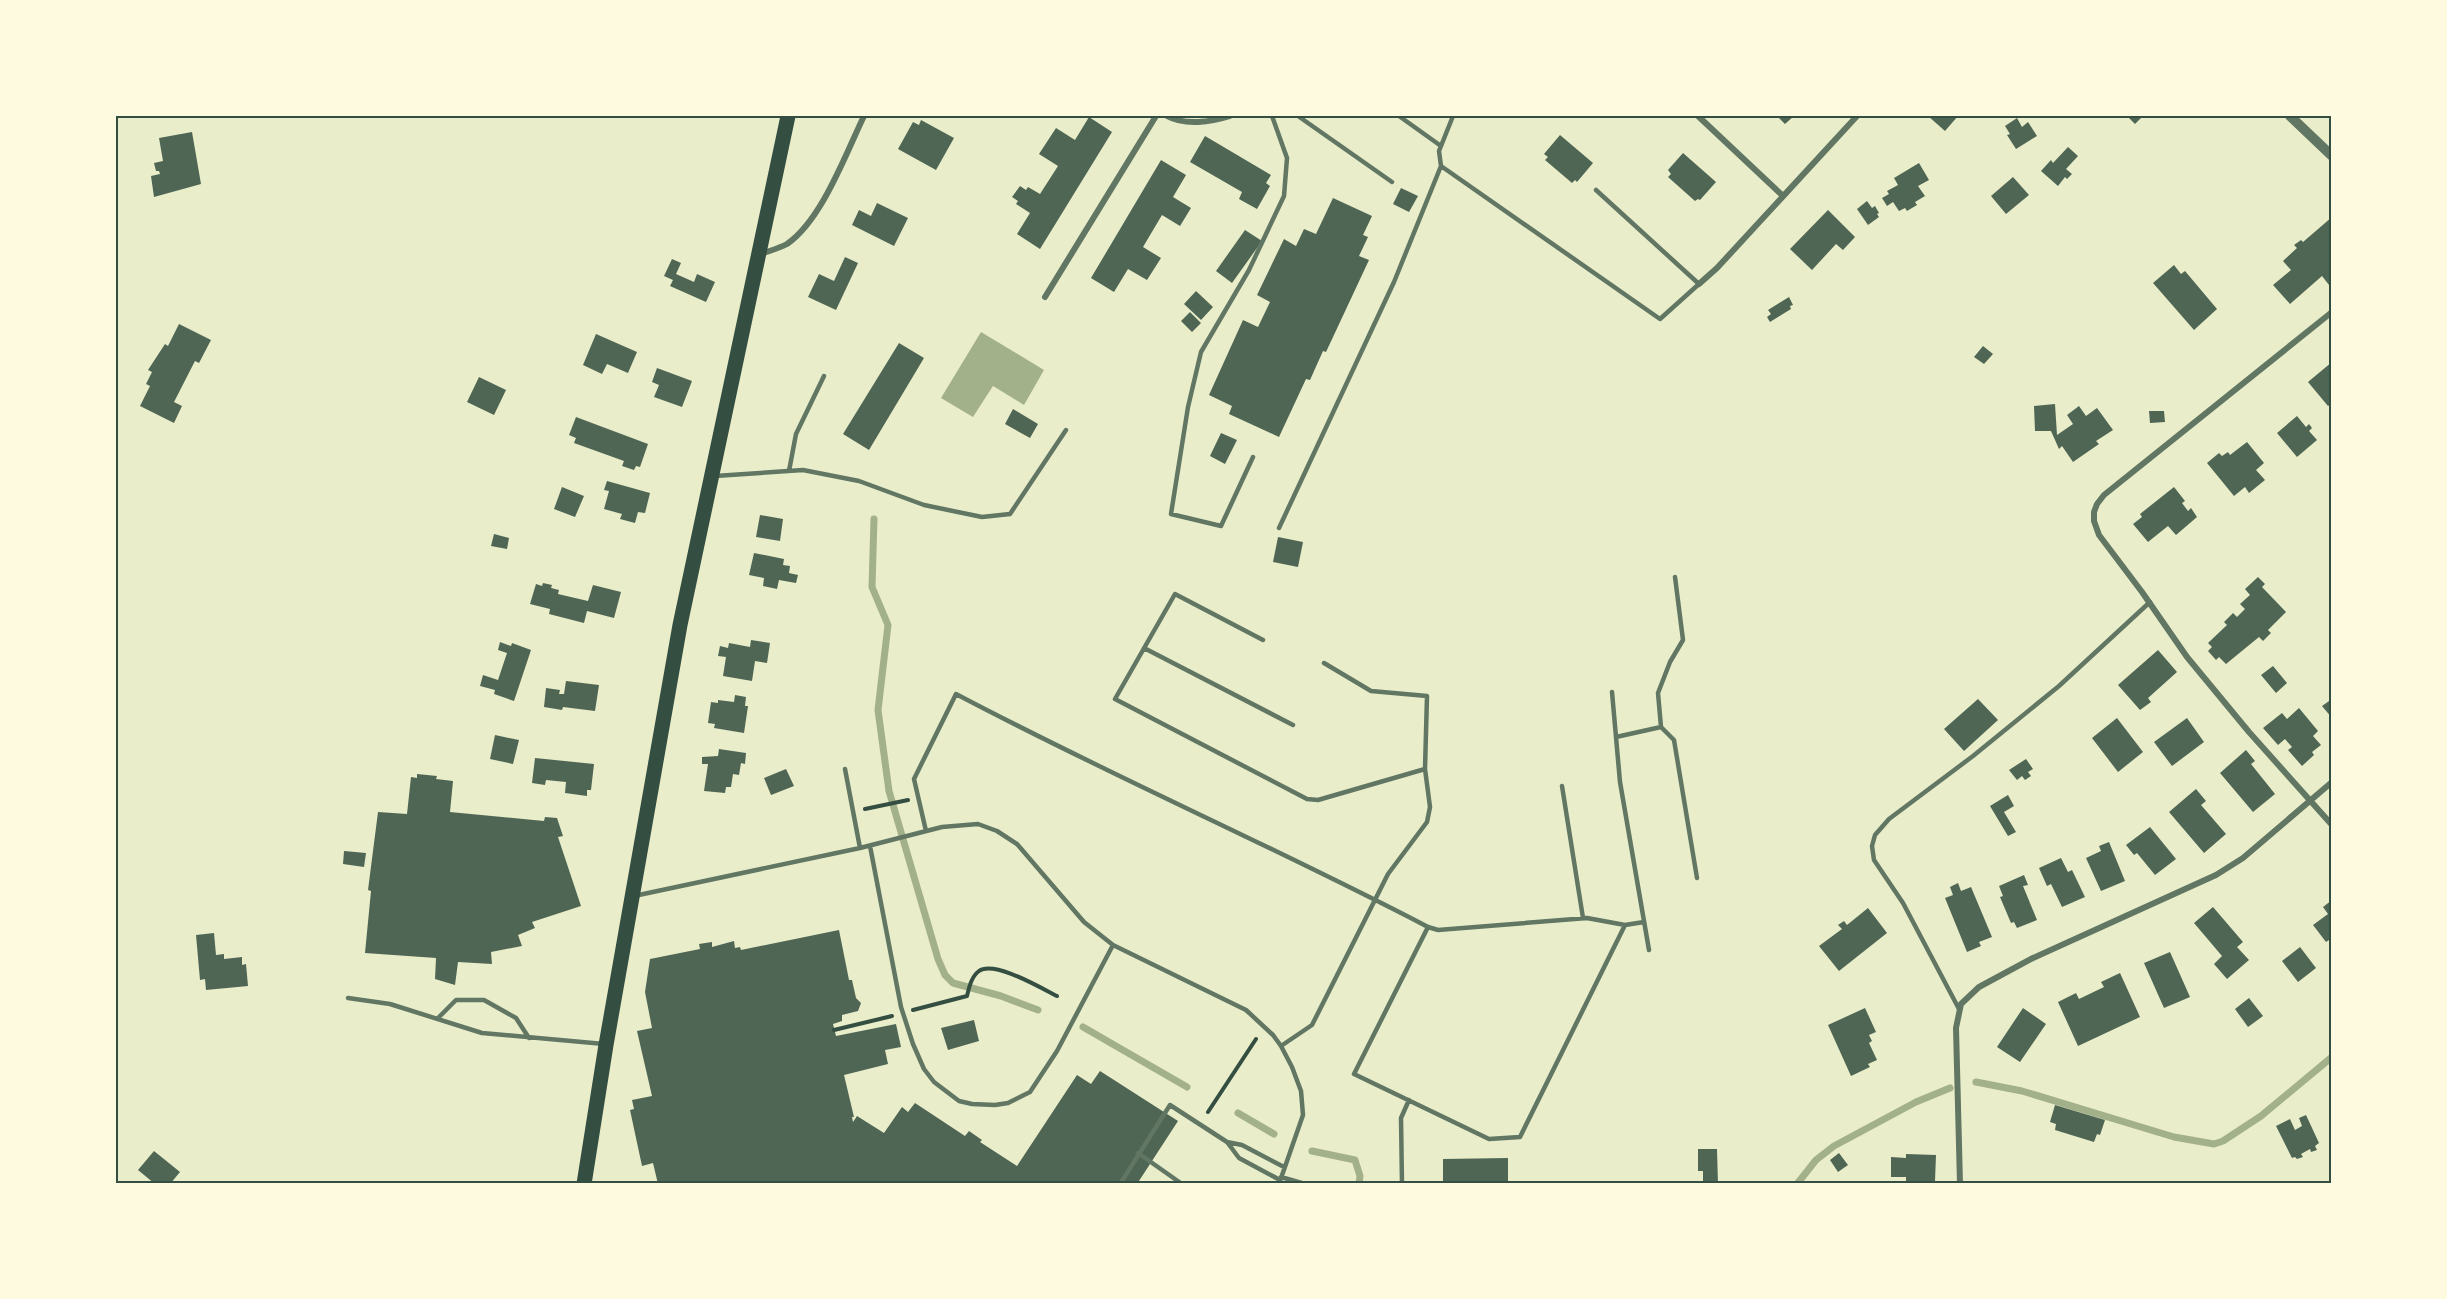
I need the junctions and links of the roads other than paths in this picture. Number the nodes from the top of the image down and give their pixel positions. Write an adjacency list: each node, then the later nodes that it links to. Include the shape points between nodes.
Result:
1 (788, 116): 19 (main road)
2 (864, 116): 19 (street, via 803,229 786,244)
3 (1156, 116): 21 (street)
4 (1167, 116): 5 (street, via 1195,122)
5 (1230, 116)
6 (1272, 116): 25 (lane, via 1287,158 1284,196 1250,270 1201,352 1171,514 1221,526)
7 (1299, 116): 16 (lane)
8 (1399, 116): 13 (lane)
9 (1452, 116): 13 (lane)
10 (1698, 116): 18 (street)
11 (1857, 116): 18 (street)
12 (2290, 116): 14 (street)
13 (1441, 146): 15 (lane)
14 (2331, 156)
15 (1441, 166): 20 (lane, via 1660,319); 28 (lane, via 1394,282)
16 (1392, 182)
17 (1596, 190): 20 (lane)
18 (1783, 196): 20 (street)
19 (758, 255): 27 (main road)
20 (1699, 284)
21 (1045, 297)
22 (2331, 312): 30 (street, via 2098,500 2094,516 2099,535)
23 (824, 376): 26 (lane, via 796,434)
24 (1066, 430): 26 (lane, via 1010,514 982,517 924,505 859,481)
25 (1253, 457)
26 (789, 471): 27 (lane)
27 (710, 476): 48 (main road)
28 (1279, 528)
29 (1676, 577): 36 (lane, via 1683,640 1658,693)
30 (2150, 602): 42 (street, via 2187,657); 57 (lane, via 2059,686 1889,819 1875,835 1874,860 1898,894)
31 (1263, 640): 32 (lane, via 1175,594)
32 (1144, 648): 35 (lane); 39 (lane, via 1115,699 1307,799 1318,800)
33 (1324, 663): 39 (lane, via 1371,691 1426,696)
34 (1612, 692): 37 (lane)
35 (1293, 725)
36 (1661, 727): 37 (lane); 47 (lane, via 1674,740)
37 (1616, 737): 51 (lane)
38 (844, 769): 46 (lane)
39 (1425, 769): 49 (lane, via 1430,807 1427,822 1388,874)
40 (2331, 782): 42 (street)
41 (1562, 786): 50 (lane)
42 (2309, 801): 43 (street); 57 (street, via 2224,871 2008,970 1974,991)
43 (2331, 825)
44 (926, 831): 45 (lane); 49 (lane, via 914,779 956,694); 54 (lane, via 978,824 1012,839 1084,922)
45 (870, 846): 46 (lane); 54 (lane, via 901,1007 913,1044 934,1082 959,1101 994,1105 1030,1092 1057,1051)
46 (860, 848): 48 (lane)
47 (1697, 878)
48 (632, 897): 60 (main road)
49 (1375, 899): 53 (lane); 61 (lane, via 1312,1025)
50 (1583, 918): 52 (lane); 53 (lane, via 1438,930)
51 (1644, 922): 52 (lane); 55 (lane)
52 (1625, 925): 62 (lane, via 1520,1137 1488,1139)
53 (1428, 927): 62 (lane, via 1354,1074)
54 (1113, 945): 61 (lane, via 1246,1010)
55 (1649, 950)
56 (348, 998): 58 (lane, via 390,1004)
57 (1959, 1009): 72 (street, via 1956,1028)
58 (438, 1018): 59 (lane, via 482,1033); 59 (lane, via 456,1000 484,1000 516,1018)
59 (529, 1038): 60 (lane)
60 (606, 1045): 67 (main road)
61 (1281, 1046): 65 (lane, via 1301,1091 1303,1115)
62 (1409, 1100): 71 (lane, via 1401,1118)
63 (1227, 1142): 64 (lane, via 1170,1105); 65 (lane, via 1242,1145); 66 (lane, via 1239,1158)
64 (1138, 1153): 68 (lane); 69 (lane)
65 (1284, 1167): 66 (lane)
66 (1280, 1180): 70 (lane)
67 (584, 1184)
68 (1119, 1184)
69 (1182, 1184)
70 (1305, 1184)
71 (1402, 1184)
72 (1960, 1184)

